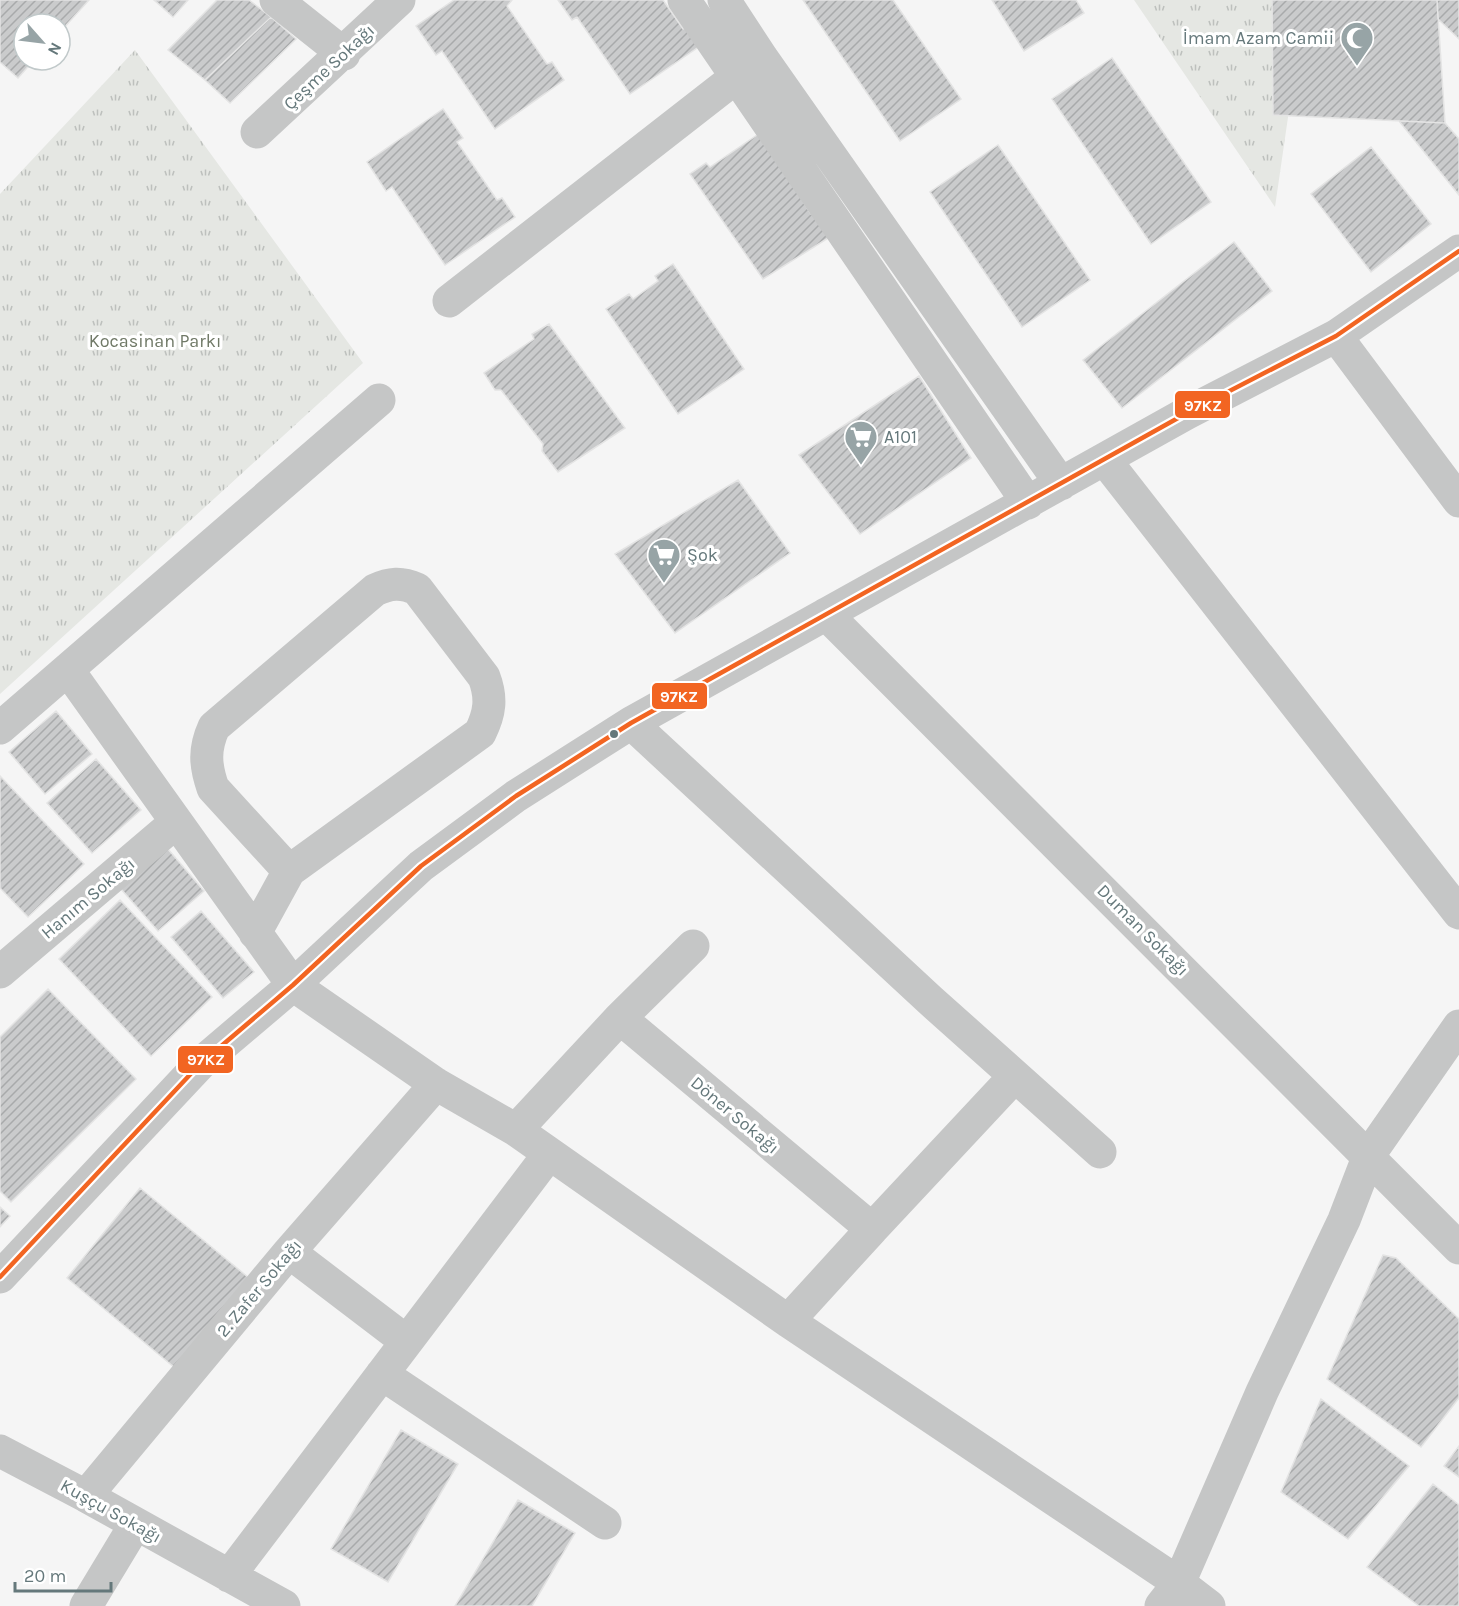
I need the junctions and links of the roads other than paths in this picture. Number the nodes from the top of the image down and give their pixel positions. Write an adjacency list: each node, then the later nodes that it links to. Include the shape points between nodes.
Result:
1 (276, 0): 5 (street)
2 (399, 0): 5 (street, Çeşme Sokağı)
3 (684, 0): 7 (street)
4 (724, 0): 6 (street)
5 (344, 54): 8 (street, Çeşme Sokağı)
6 (762, 58): 7 (street); 14 (street)
7 (736, 76): 10 (street); 16 (street)
8 (257, 132)
9 (1459, 252): 11 (street)
10 (449, 301)
11 (1336, 336): 13 (street); 15 (street)
12 (379, 400): 18 (street)
13 (1105, 459): 14 (street); 23 (street)
14 (1061, 484): 16 (street)
15 (1459, 501)
16 (1028, 502): 17 (street)
17 (826, 614): 19 (street); 35 (street, Duman Sokağı)
18 (68, 670): 20 (street); 21 (street)
19 (631, 723): 27 (street, via 516,796 421,866); 30 (street)
20 (0, 728)
21 (175, 823): 24 (street); 26 (street, Hanım Sokağı)
22 (289, 871): 22 (street, via 480,733 487,721 489,692 484,677 417,589 398,584 375,590 211,733 206,754 213,788); 24 (street)
23 (1459, 913)
24 (255, 933): 27 (street)
25 (693, 946): 28 (street)
26 (0, 972)
27 (293, 985): 31 (street); 39 (street, via 200,1064)
28 (620, 1018): 32 (street); 36 (street, Döner Sokağı)
29 (1459, 1026): 35 (street)
30 (1015, 1076): 33 (street); 36 (street)
31 (436, 1084): 32 (street); 38 (street, 2. Zafer Sokağı)
32 (516, 1130): 34 (street)
33 (1100, 1152)
34 (549, 1154): 40 (street); 41 (street)
35 (1369, 1155): 37 (street, Duman Sokağı); 48 (street, via 1344,1221)
36 (872, 1229): 40 (street)
37 (1459, 1248)
38 (289, 1252): 41 (street); 44 (street, 2. Zafer Sokağı)
39 (0, 1277)
40 (788, 1321): 48 (street)
41 (406, 1341): 42 (street)
42 (382, 1374): 45 (street); 47 (street)
43 (0, 1451): 44 (street, Kuşçu Sokağı)
44 (86, 1496): 46 (street, Kuşçu Sokağı)
45 (605, 1523)
46 (135, 1525): 47 (street, Kuşçu Sokağı); 49 (street)
47 (229, 1576): 50 (street, Kuşçu Sokağı)
48 (1170, 1594): 51 (street)
49 (86, 1606)
50 (284, 1606)
51 (1209, 1606)

